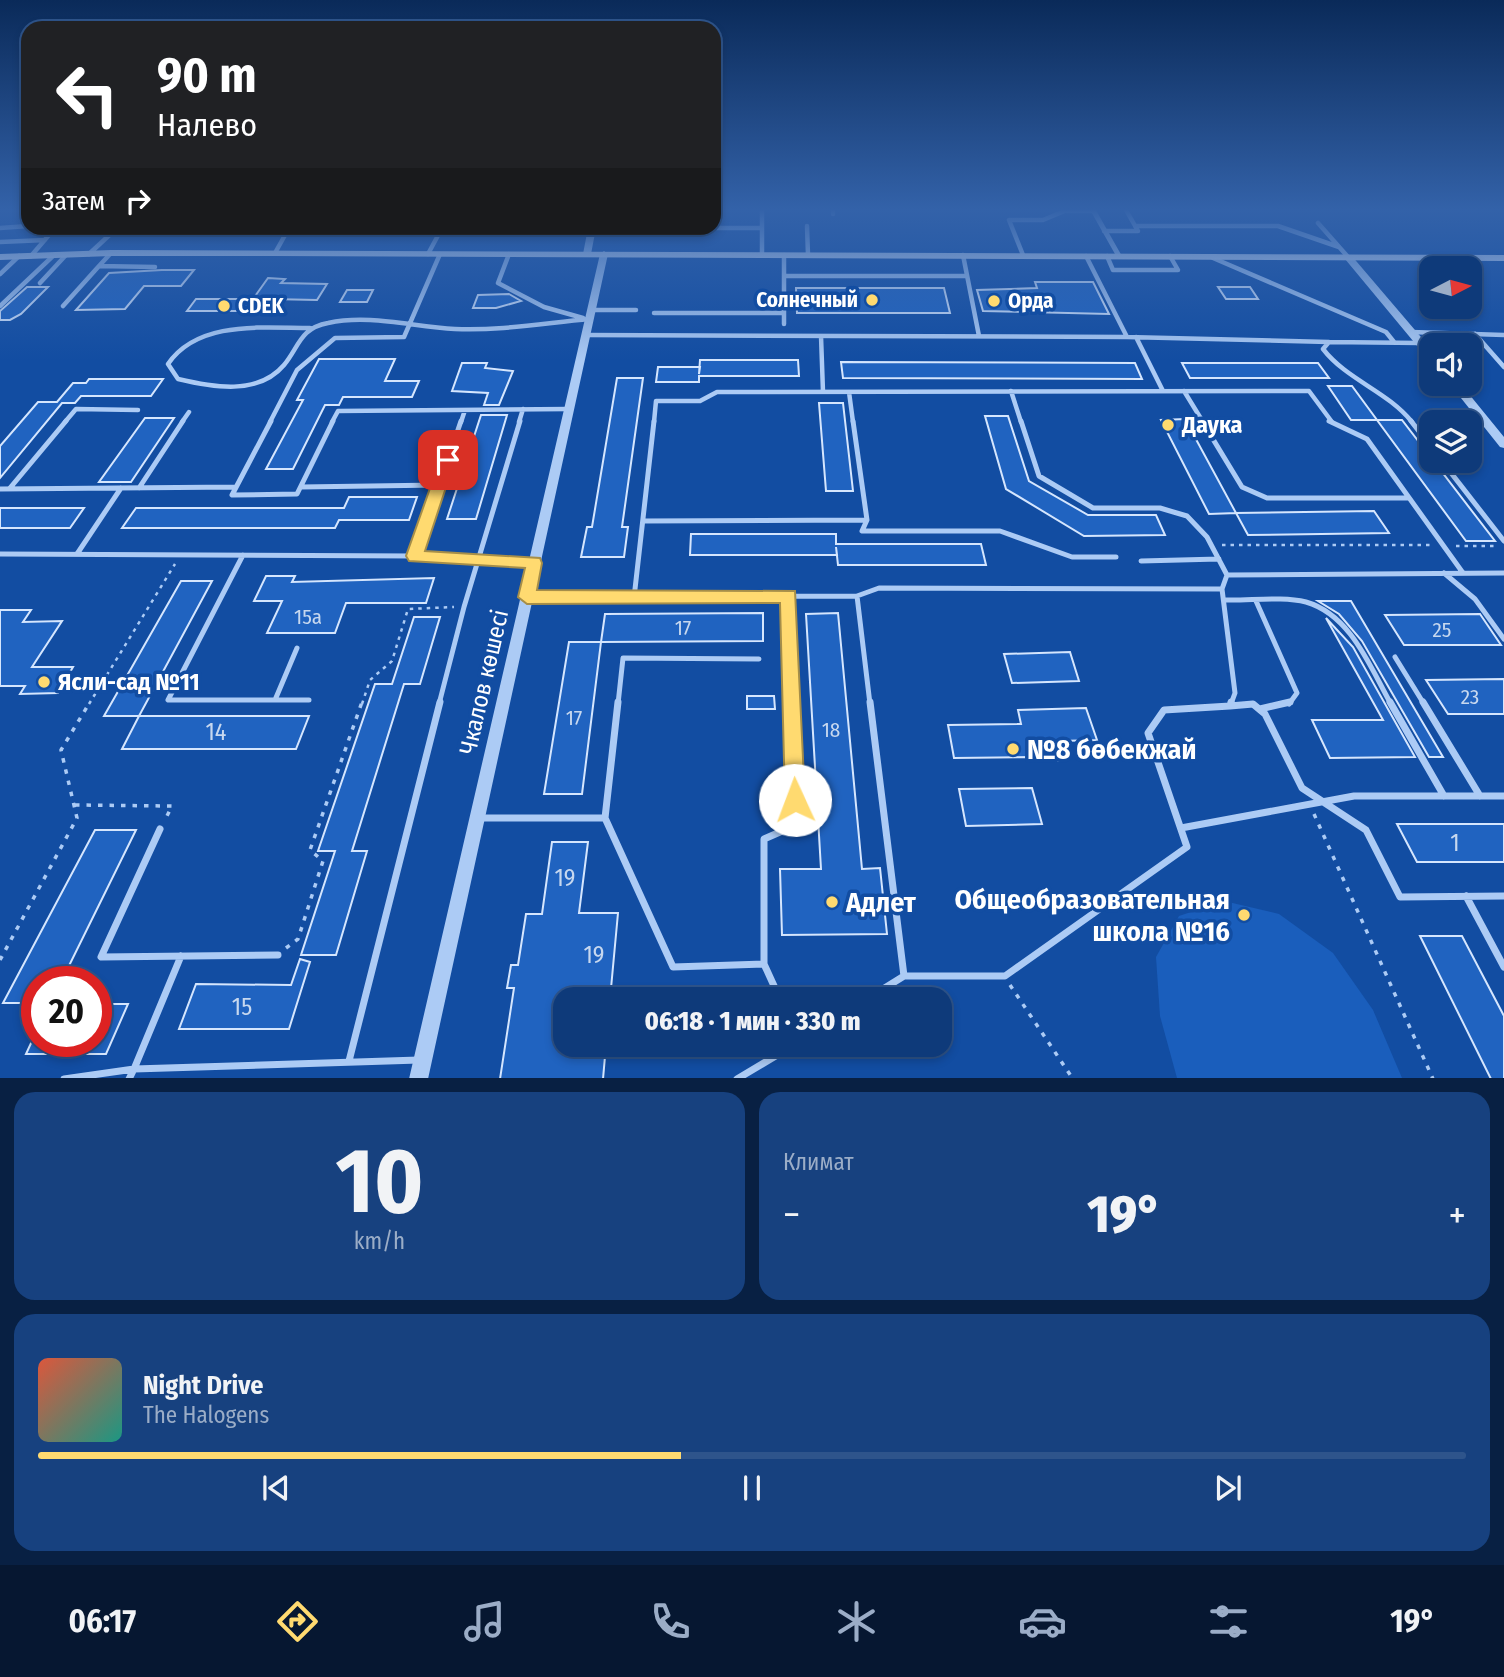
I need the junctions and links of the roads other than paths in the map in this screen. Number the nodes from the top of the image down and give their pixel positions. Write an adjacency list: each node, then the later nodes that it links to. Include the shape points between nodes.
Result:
1 (15, 260): 17 (lane)
2 (48, 260): 21 (lane)
3 (61, 260): 20 (lane)
4 (105, 260): 15 (lane)
5 (437, 260): 27 (lane)
6 (507, 260): 26 (lane, via 498,284 544,307)
7 (603, 260): 26 (street, Чкалов көшесі)
8 (784, 260): 18 (lane)
9 (964, 260): 19 (lane)
10 (1088, 260): 37 (lane)
11 (1109, 260): 12 (lane, via 1113,270 1178,270)
12 (1172, 260)
13 (1220, 260): 41 (lane, via 1386,332)
14 (1351, 260): 30 (street)
15 (99, 267): 16 (lane); 22 (lane)
16 (155, 267)
17 (0, 274)
18 (784, 276): 19 (lane); 25 (lane)
19 (967, 276): 36 (lane)
20 (40, 282)
21 (0, 306)
22 (63, 306)
23 (636, 310): 26 (lane)
24 (654, 313): 25 (lane)
25 (784, 313): 28 (lane)
26 (590, 315): 27 (lane, via 471,328); 33 (street, Чкалов көшесі)
27 (410, 322): 29 (lane, via 330,322); 60 (lane, via 404,337 335,338 297,370)
28 (785, 324)
29 (310, 327): 29 (lane, via 297,339 285,365 246,385 221,387 178,379 168,364 178,350 206,336)
30 (1411, 332): 31 (lane); 39 (street)
31 (1443, 333)
32 (1482, 334): 34 (lane)
33 (585, 335): 35 (lane); 51 (street, Чкалов көшесі)
34 (1504, 335)
35 (821, 336): 36 (lane); 48 (lane)
36 (979, 336): 37 (lane)
37 (1127, 337): 38 (lane)
38 (1136, 337): 40 (lane); 46 (lane)
39 (1419, 341)
40 (1329, 342): 41 (lane); 56 (lane, via 1323,349 1337,367 1399,406)
41 (1394, 342): 42 (lane)
42 (1419, 342)
43 (1482, 342): 44 (lane)
44 (1504, 367)
45 (1011, 391): 46 (lane); 49 (lane); 75 (lane, via 1039,476 1093,508 1160,508 1179,513 1198,525)
46 (1163, 391): 47 (lane)
47 (1184, 391): 66 (lane, via 1308,391 1329,421 1367,439); 66 (lane, via 1242,487 1267,498)
48 (823, 392): 49 (lane); 68 (lane, via 717,392 700,401 656,401)
49 (849, 392): 67 (lane)
50 (1465, 396): 57 (street)
51 (569, 409): 54 (lane); 78 (street, Чкалов көшесі)
52 (138, 410): 65 (lane, via 76,409)
53 (465, 410): 54 (lane); 59 (lane); 61 (lane, via 338,411)
54 (523, 410): 77 (lane)
55 (190, 412): 63 (lane)
56 (1419, 431)
57 (1504, 444)
58 (1451, 473): 69 (lane)
59 (439, 485): 61 (lane); 73 (lane)
60 (236, 487): 61 (lane, via 232,495 297,494); 63 (lane)
61 (301, 487)
62 (121, 488): 63 (lane); 65 (lane); 71 (lane)
63 (139, 488)
64 (0, 489): 65 (lane)
65 (10, 489)
66 (1409, 498): 80 (lane)
67 (867, 520): 68 (lane); 74 (lane, via 862,531 1000,531 1072,557)
68 (643, 521): 87 (lane)
69 (1504, 541)
70 (0, 554): 71 (lane)
71 (77, 554): 72 (lane)
72 (243, 555): 73 (lane); 94 (lane, via 168,699)
73 (415, 556): 77 (lane)
74 (1116, 557)
75 (1219, 559): 76 (lane); 82 (lane)
76 (1141, 561)
77 (479, 562): 78 (lane); 117 (lane)
78 (534, 563): 86 (street, Чкалов көшесі)
79 (1444, 573): 80 (lane); 82 (lane); 90 (lane, via 1475,599)
80 (1463, 573): 81 (lane)
81 (1504, 573)
82 (1227, 575): 83 (lane)
83 (1222, 589): 85 (lane, via 879,588); 88 (lane)
84 (789, 596): 85 (lane); 87 (lane); 110 (lane, via 796,825 764,839)
85 (857, 596): 112 (lane)
86 (527, 597): 87 (lane); 102 (street, Чкалов көшесі)
87 (634, 598)
88 (1223, 600): 89 (lane); 96 (lane, via 1235,693)
89 (1256, 601): 97 (lane, via 1297,693 1287,705); 98 (lane, via 1305,602 1334,615 1352,636)
90 (1504, 639)
91 (297, 648): 94 (lane)
92 (1395, 657): 99 (lane)
93 (759, 659): 103 (lane, via 623,658)
94 (275, 700): 95 (lane)
95 (309, 700)
96 (1230, 706): 97 (lane, via 1253,704); 105 (lane, via 1164,710 1148,733)
97 (1259, 709): 101 (lane, via 1301,788)
98 (1444, 796): 99 (lane); 101 (lane, via 1354,796)
99 (1480, 796): 100 (lane)
100 (1504, 796)
101 (1324, 802): 105 (lane); 106 (lane, via 1366,830 1401,897)
102 (475, 818): 103 (lane); 116 (street, Чкалов көшесі)
103 (605, 818): 110 (lane, via 673,967)
104 (160, 828): 109 (lane, via 101,957)
105 (1181, 828): 112 (lane, via 1187,847 1004,976)
106 (1466, 896): 107 (lane); 111 (lane)
107 (1504, 896)
108 (278, 955): 109 (lane)
109 (181, 956): 118 (lane)
110 (764, 964): 113 (lane)
111 (1504, 967)
112 (904, 976): 114 (lane)
113 (775, 987)
114 (886, 987)
115 (774, 1057): 122 (lane)
116 (422, 1060): 117 (lane); 121 (street, Чкалов көшесі)
117 (349, 1061): 118 (lane)
118 (134, 1069): 119 (lane); 120 (lane)
119 (71, 1078)
120 (130, 1078)
121 (418, 1078)
122 (739, 1078)

